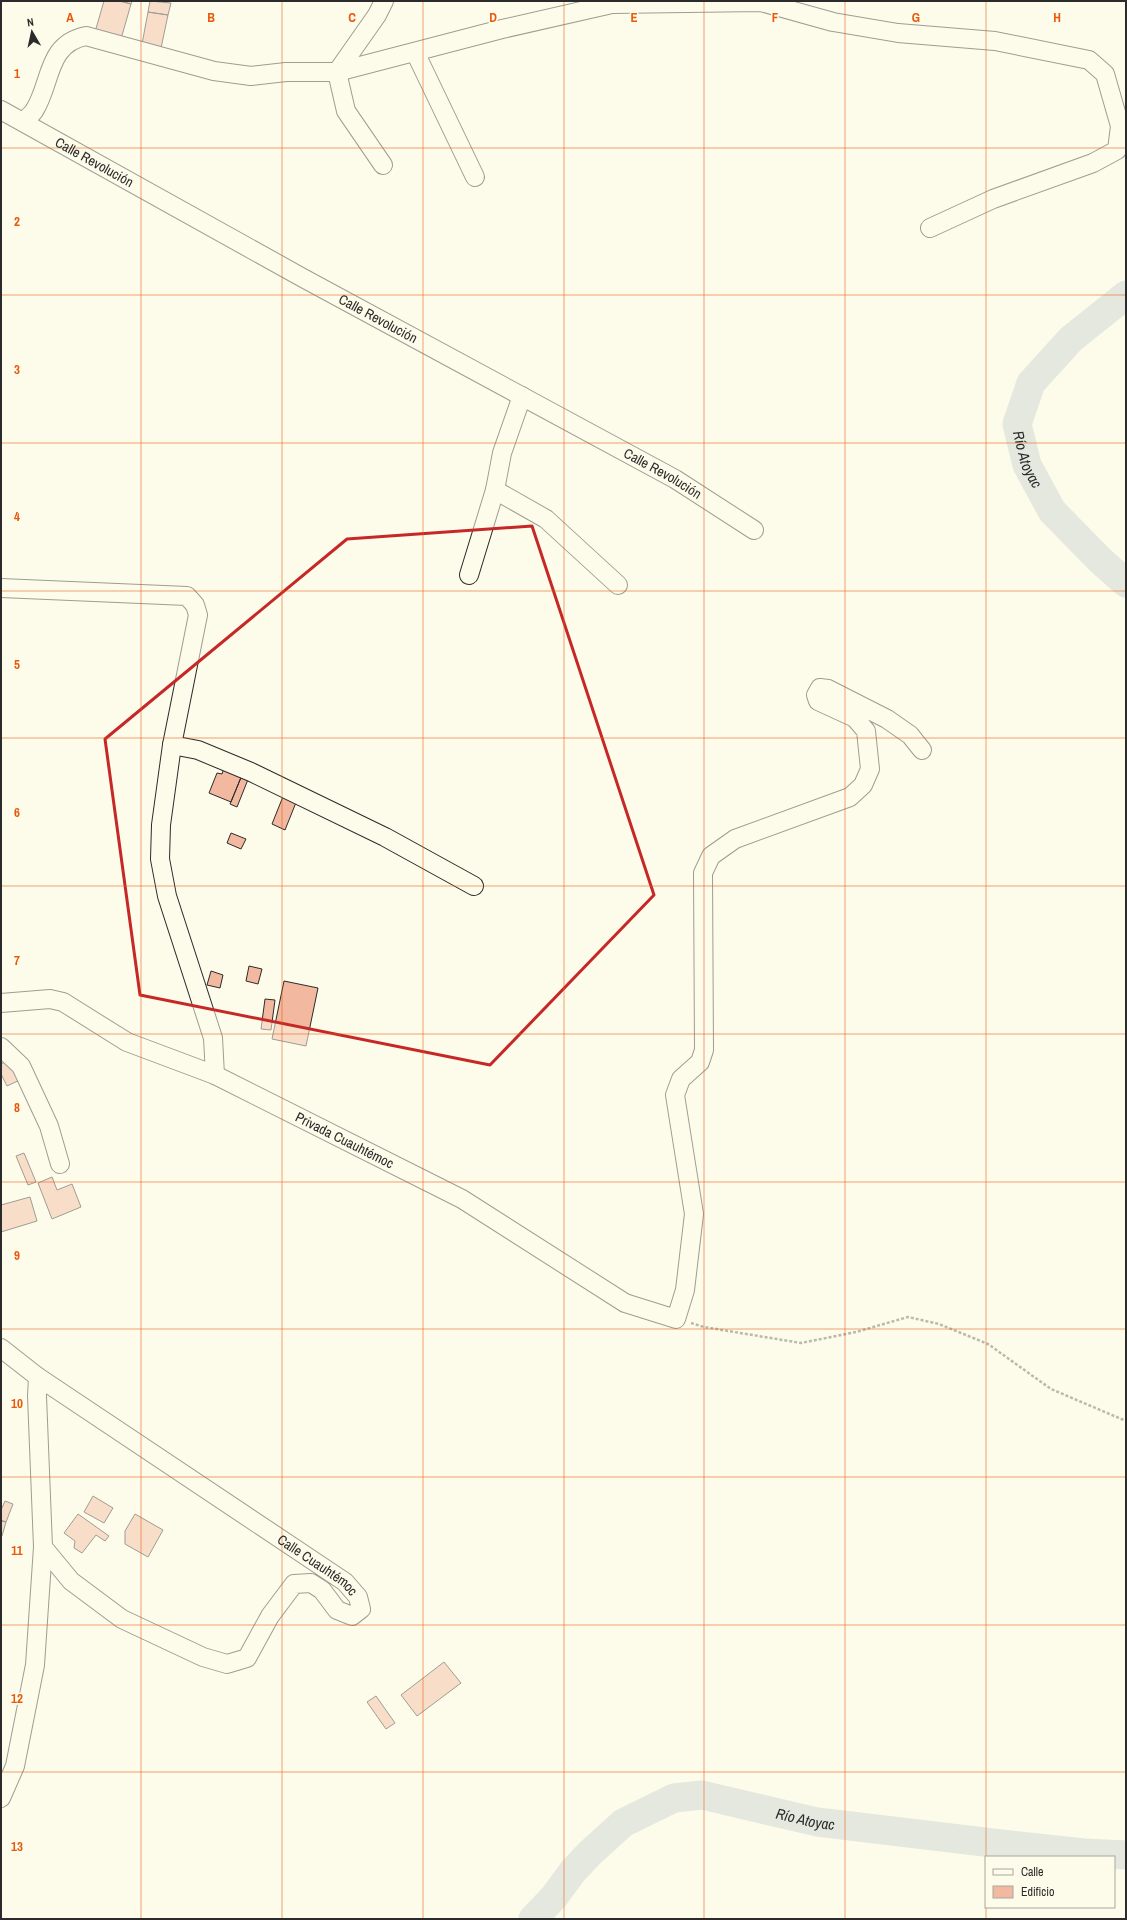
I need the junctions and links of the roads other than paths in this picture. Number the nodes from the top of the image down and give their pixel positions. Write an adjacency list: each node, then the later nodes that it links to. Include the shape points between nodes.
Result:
1 (384, 1): 4 (street)
2 (610, 2): 3 (street); 9 (street, via 761,2 833,22 898,33 995,41 1089,60 1105,74 1120,126 1117,150 1093,163 993,199)
3 (415, 52): 4 (street); 8 (street)
4 (337, 72): 6 (street, via 286,72 251,76 222,72 86,36 74,38 57,54 34,111); 7 (street, via 346,111)
5 (1, 110): 6 (street, Calle Revolución)
6 (23, 122): 10 (street, Calle Revolución)
7 (382, 165)
8 (475, 177)
9 (930, 228)
10 (522, 396): 11 (street, via 502,453); 12 (street, Calle Revolución, via 675,479)
11 (495, 490): 13 (street); 14 (street, via 546,519)
12 (754, 530)
13 (469, 575)
14 (618, 585)
15 (1, 588): 16 (street, via 187,596 195,605 198,615)
16 (172, 745): 18 (street, via 198,750 251,772 385,836); 21 (street, via 161,825 160,860 167,896 213,1038)
17 (922, 750): 21 (street, Privada Cuauhtémoc, via 910,735 887,719 828,689 820,688 816,694 818,701 855,718 866,731 870,768 863,785 850,797 735,839 711,856 703,873 704,1050 700,1062 681,1079 675,1095 694,1214 685,1290 676,1319 624,1304 462,1199)
18 (474, 886)
19 (1, 1003): 21 (street, Privada Cuauhtémoc, via 50,999 63,1002 127,1042)
20 (1, 1047): 22 (street, via 21,1066 48,1126)
21 (215, 1075)
22 (60, 1164)
23 (1, 1348): 24 (street, Calle Cuauhtémoc)
24 (38, 1377): 25 (street); 25 (street, Calle Cuauhtémoc, via 345,1582 358,1597 361,1609 352,1616 337,1610 322,1590 310,1583 294,1584 270,1616 247,1658 227,1664 203,1657 122,1619 71,1581)
25 (43, 1547): 26 (street, via 35,1665 15,1766)
26 (1, 1798)

